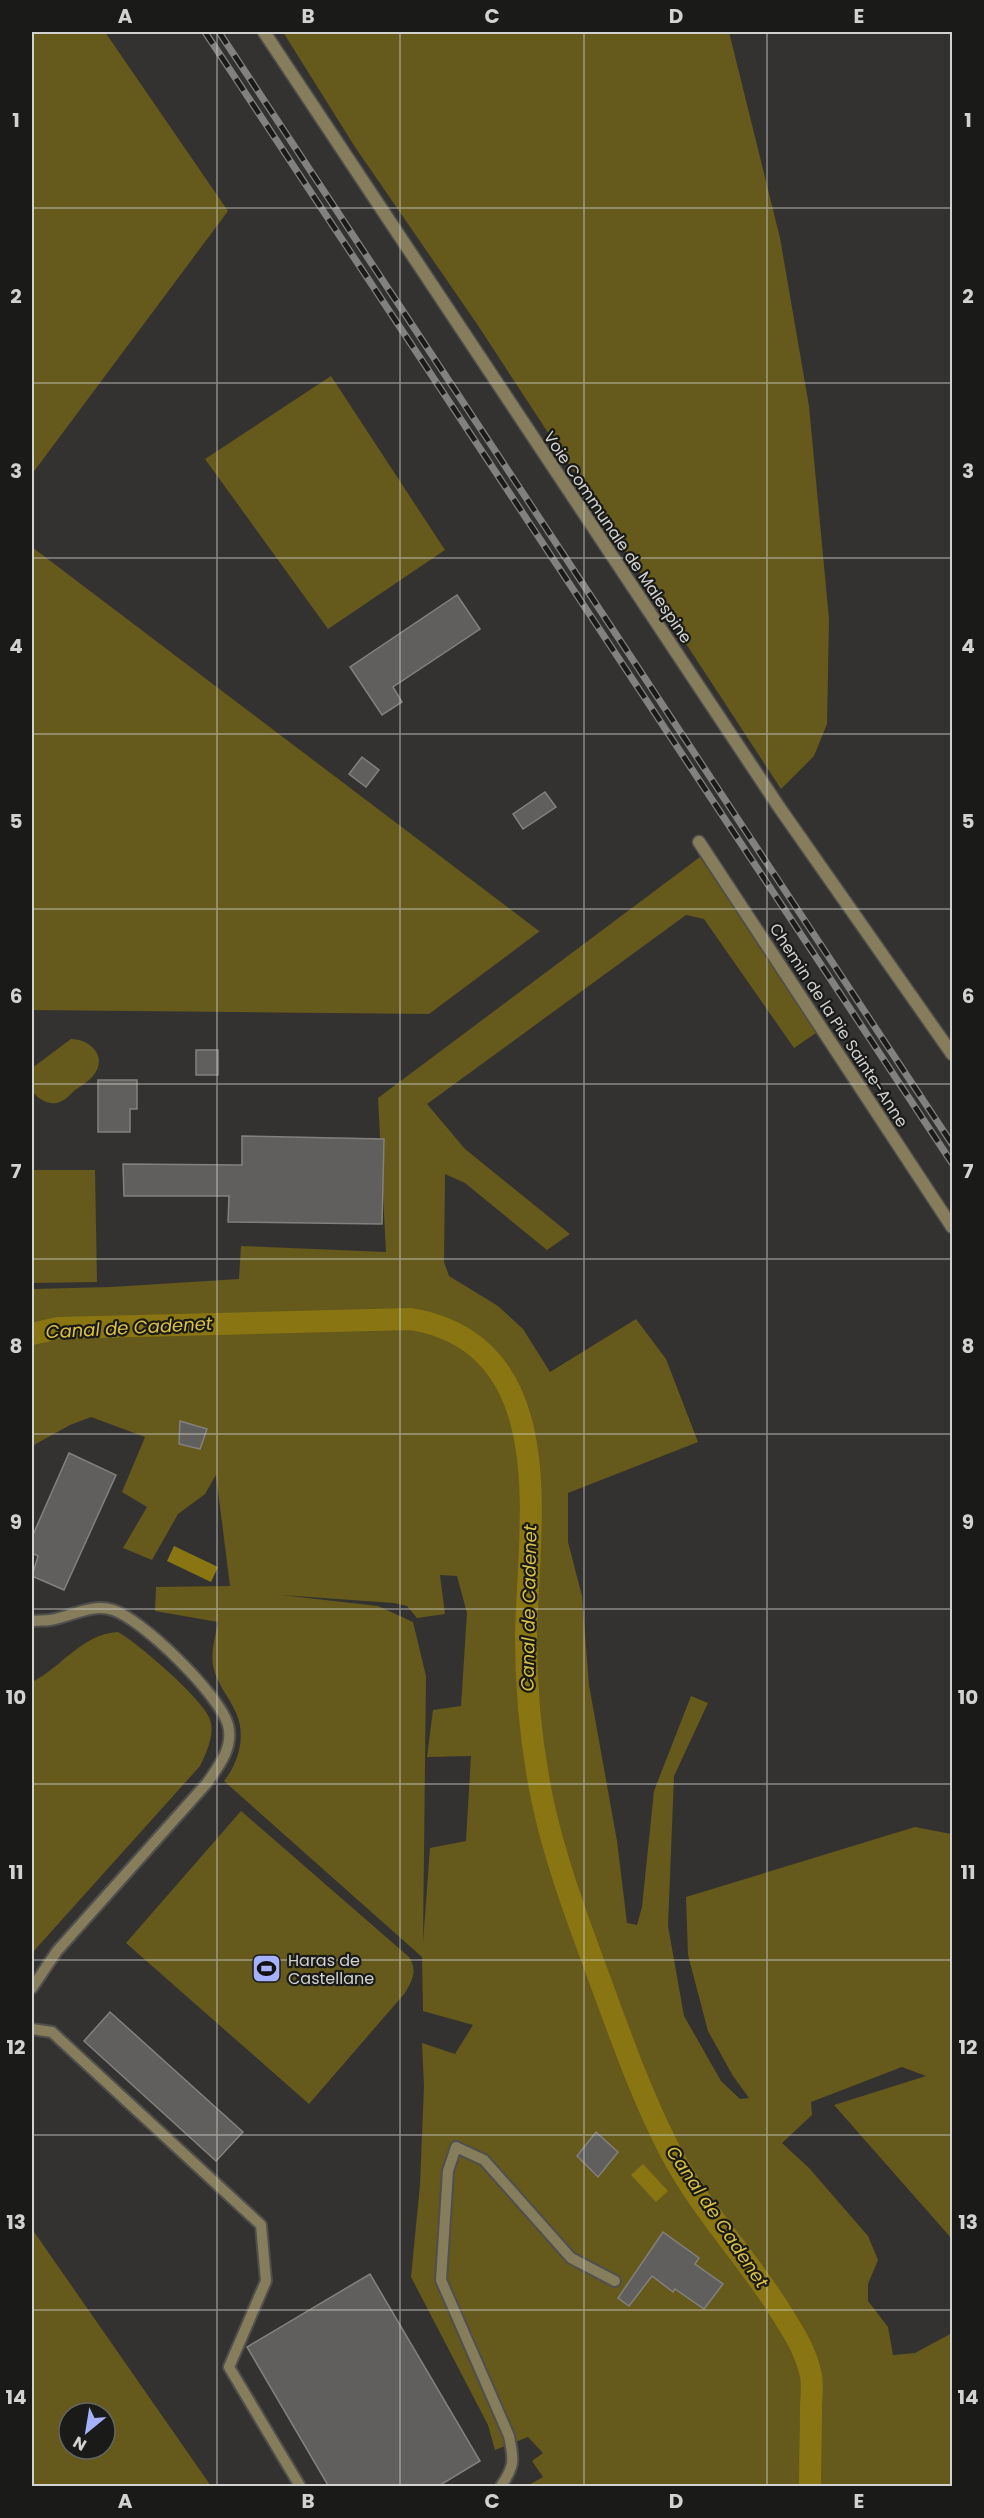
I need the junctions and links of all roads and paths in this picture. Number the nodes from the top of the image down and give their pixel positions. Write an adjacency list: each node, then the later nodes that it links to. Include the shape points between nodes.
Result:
1 (264, 32): 3 (street, Voie Communale de Malespine, via 772,798)
2 (699, 842): 4 (street, Chemin de la Pie Sainte-Anne)
3 (952, 1053)
4 (952, 1227)
5 (32, 1621): 6 (lane, via 111,1609 128,1618 179,1661 214,1700 228,1726 229,1741 207,1783 57,1951)
6 (32, 1988)
7 (32, 2028): 9 (lane, via 52,2032 261,2224 266,2281 229,2367)
8 (615, 2281): 10 (lane, via 571,2258 484,2160 456,2147 448,2171 441,2280 509,2436 511,2471)
9 (300, 2487)
10 (501, 2487)

